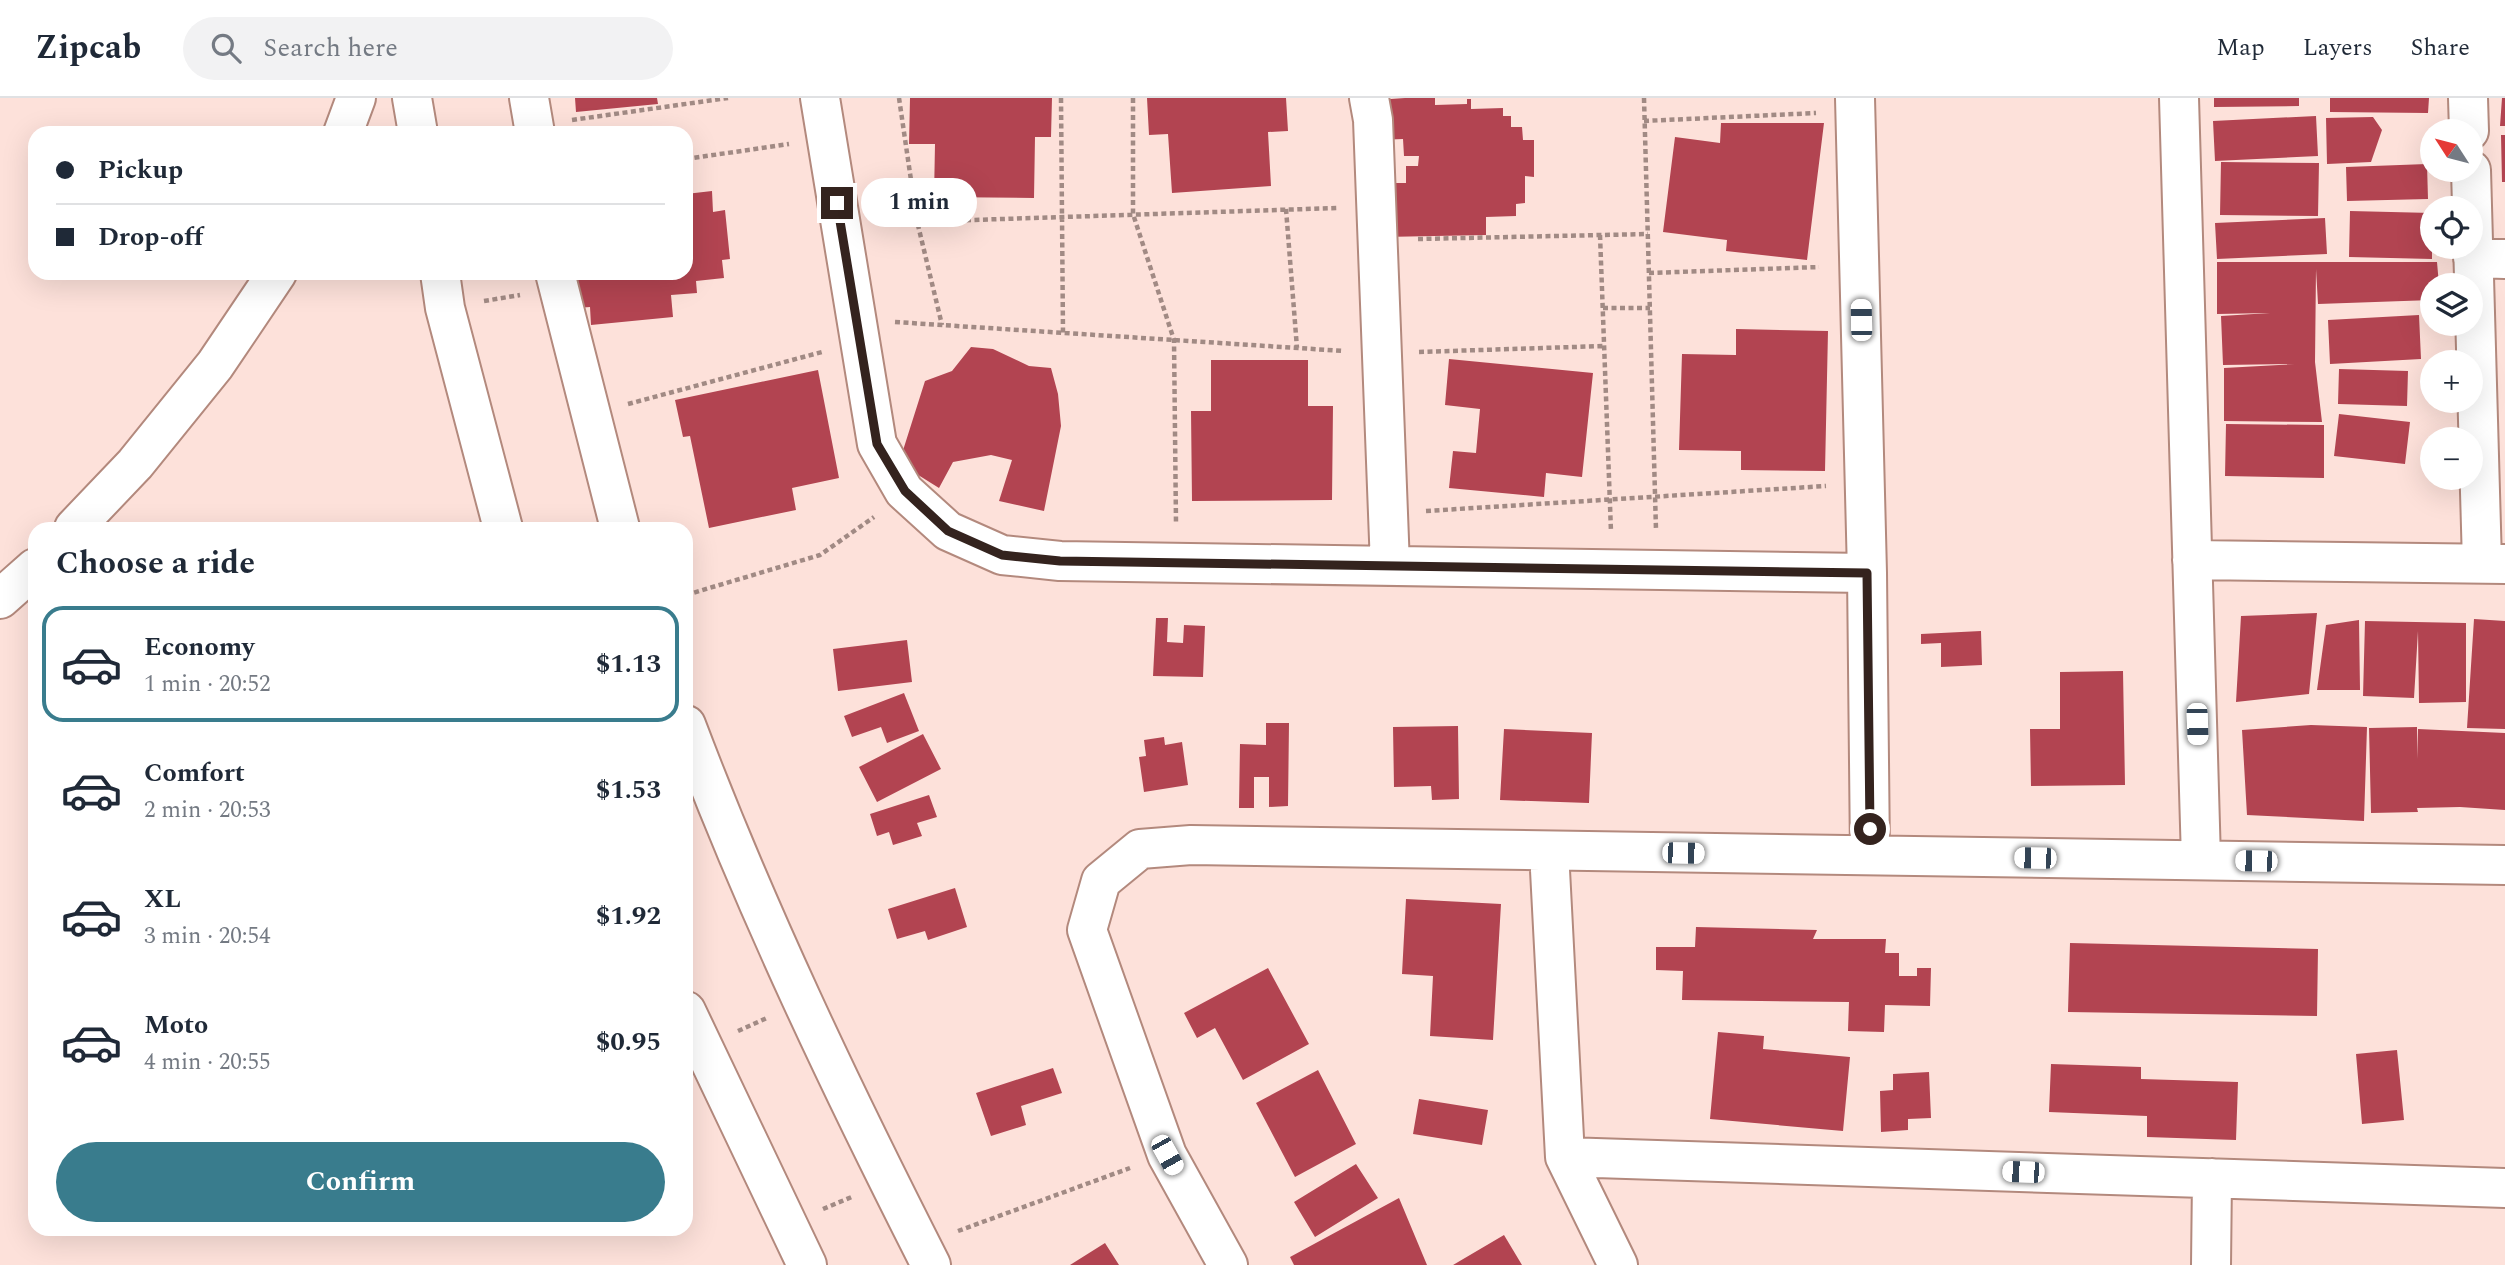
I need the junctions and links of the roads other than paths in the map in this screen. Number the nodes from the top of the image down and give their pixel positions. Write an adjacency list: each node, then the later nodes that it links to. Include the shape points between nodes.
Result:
1 (356, 98): 9 (street)
2 (412, 98): 10 (street)
3 (820, 98): 21 (street, via 877,444 905,491 948,531 1002,555 1060,561)
4 (1369, 98): 21 (street)
5 (2179, 98): 19 (street)
6 (2468, 98): 8 (street)
7 (1855, 105): 22 (street)
8 (2469, 119)
9 (346, 126)
10 (417, 126)
11 (2473, 182): 12 (street)
12 (2489, 259): 20 (street)
13 (271, 280): 16 (street, via 215,365 135,464)
14 (556, 281): 18 (street)
15 (443, 291): 17 (street)
16 (80, 522)
17 (501, 522)
18 (618, 522)
19 (2192, 560): 20 (street); 28 (street)
20 (2493, 563)
21 (1390, 566): 22 (street)
22 (1867, 573): 27 (street)
23 (28, 574): 24 (street)
24 (0, 599)
25 (693, 743): 35 (street, via 803,1002)
26 (1549, 851): 27 (street); 31 (street); 38 (street, via 1191,845 1140,849 1101,881 1087,930 1167,1155)
27 (1870, 855): 28 (street)
28 (2201, 860): 29 (street)
29 (2505, 865)
30 (693, 1026): 34 (street)
31 (1565, 1157): 32 (street); 39 (street)
32 (2212, 1178): 33 (street); 40 (street)
33 (2505, 1188)
34 (787, 1224): 36 (street); 37 (street)
35 (926, 1255)
36 (779, 1265)
37 (807, 1265)
38 (1228, 1265)
39 (1618, 1265)
40 (2211, 1265)

